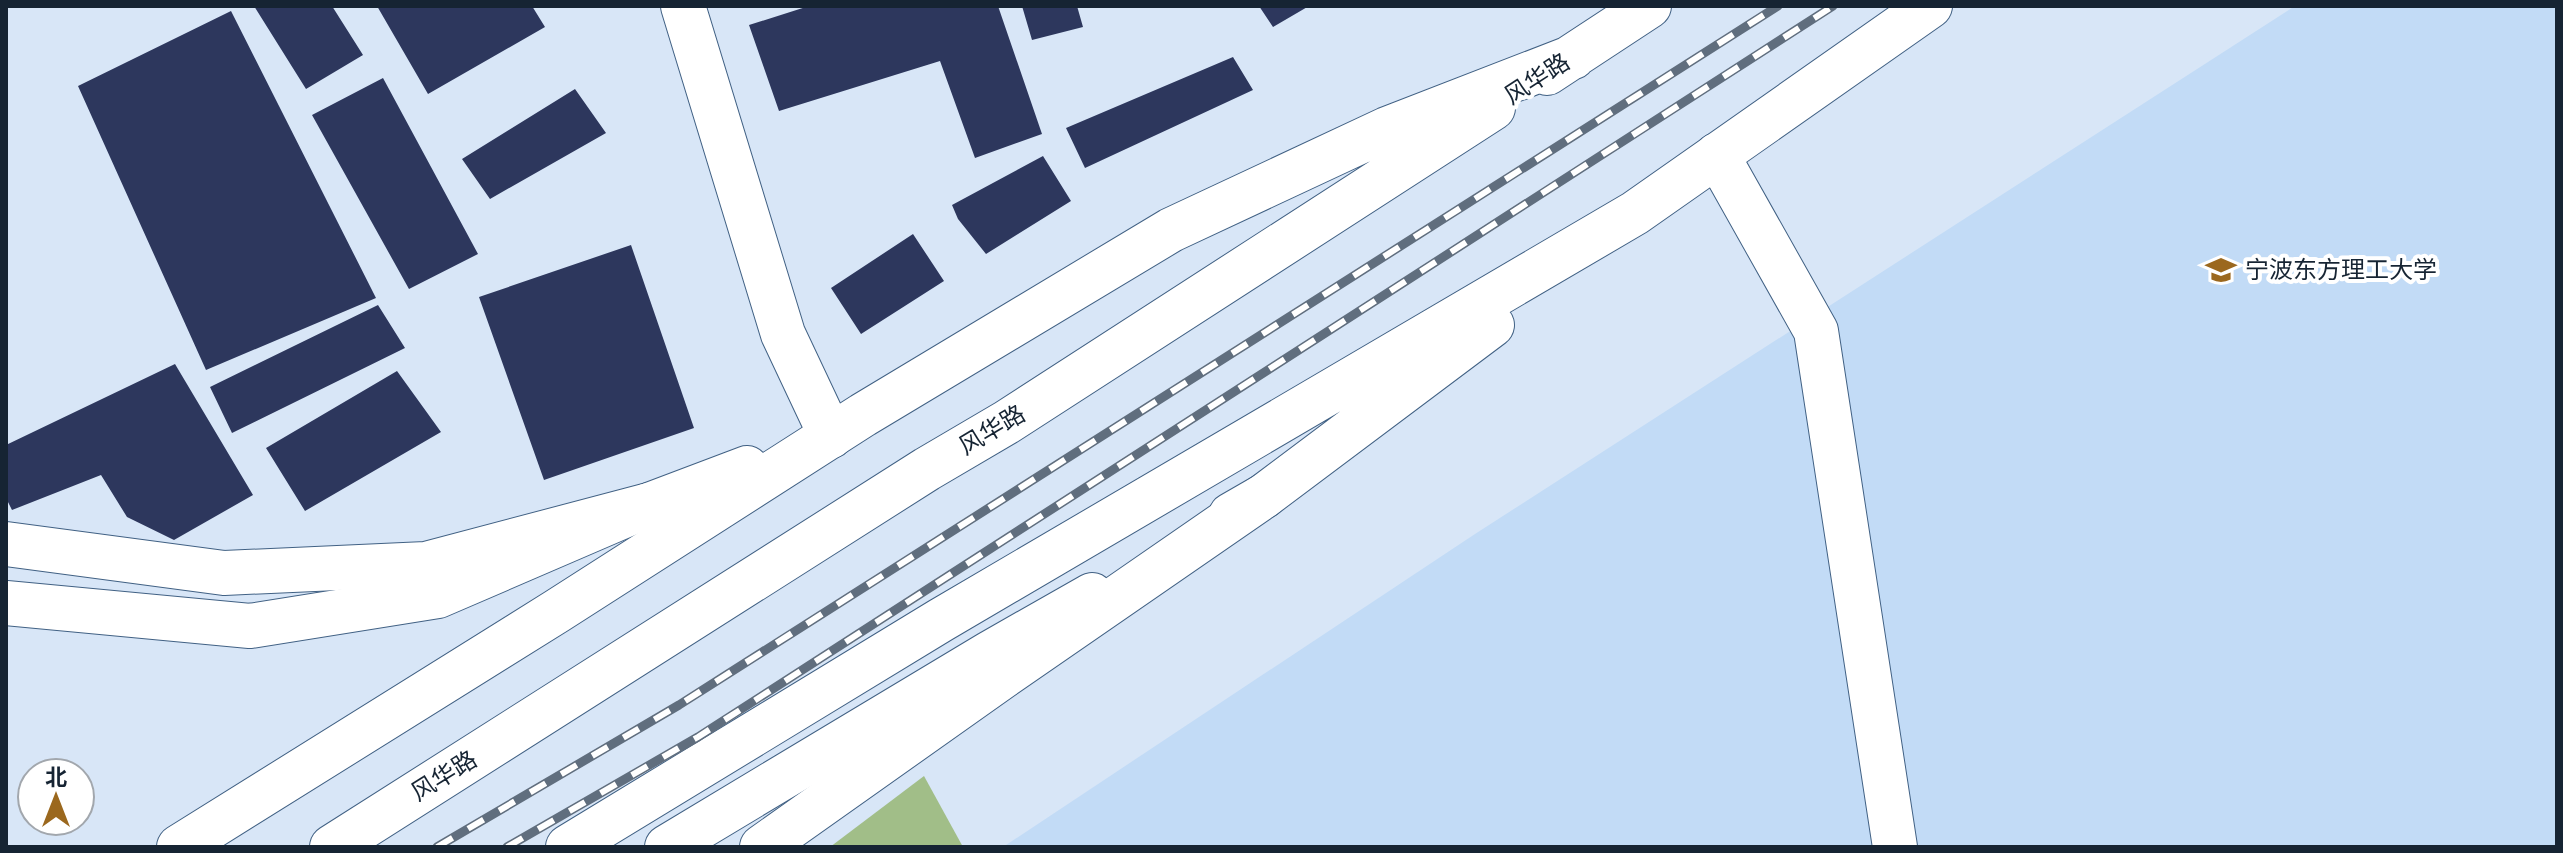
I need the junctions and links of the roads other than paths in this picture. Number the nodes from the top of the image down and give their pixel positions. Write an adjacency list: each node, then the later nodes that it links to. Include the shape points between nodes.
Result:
1 (683, 6): 7 (main road, via 783,334)
2 (1649, 6): 4 (main road, 风华路)
3 (1930, 6): 5 (main road)
4 (1573, 57): 7 (main road, via 1387,129 1171,230); 13 (main road, 风华路)
5 (1717, 155): 6 (main road); 17 (main road, via 1816,331)
6 (1635, 213): 8 (main road); 14 (main road, via 941,620)
7 (831, 436): 9 (main road); 12 (main road)
8 (1264, 496): 15 (main road); 16 (main road)
9 (649, 505): 10 (main road, via 426,564 224,573); 11 (main road, via 438,596 250,626)
10 (6, 544)
11 (6, 603)
12 (179, 847)
13 (332, 847)
14 (568, 847)
15 (667, 847)
16 (762, 847)
17 (1895, 847)

